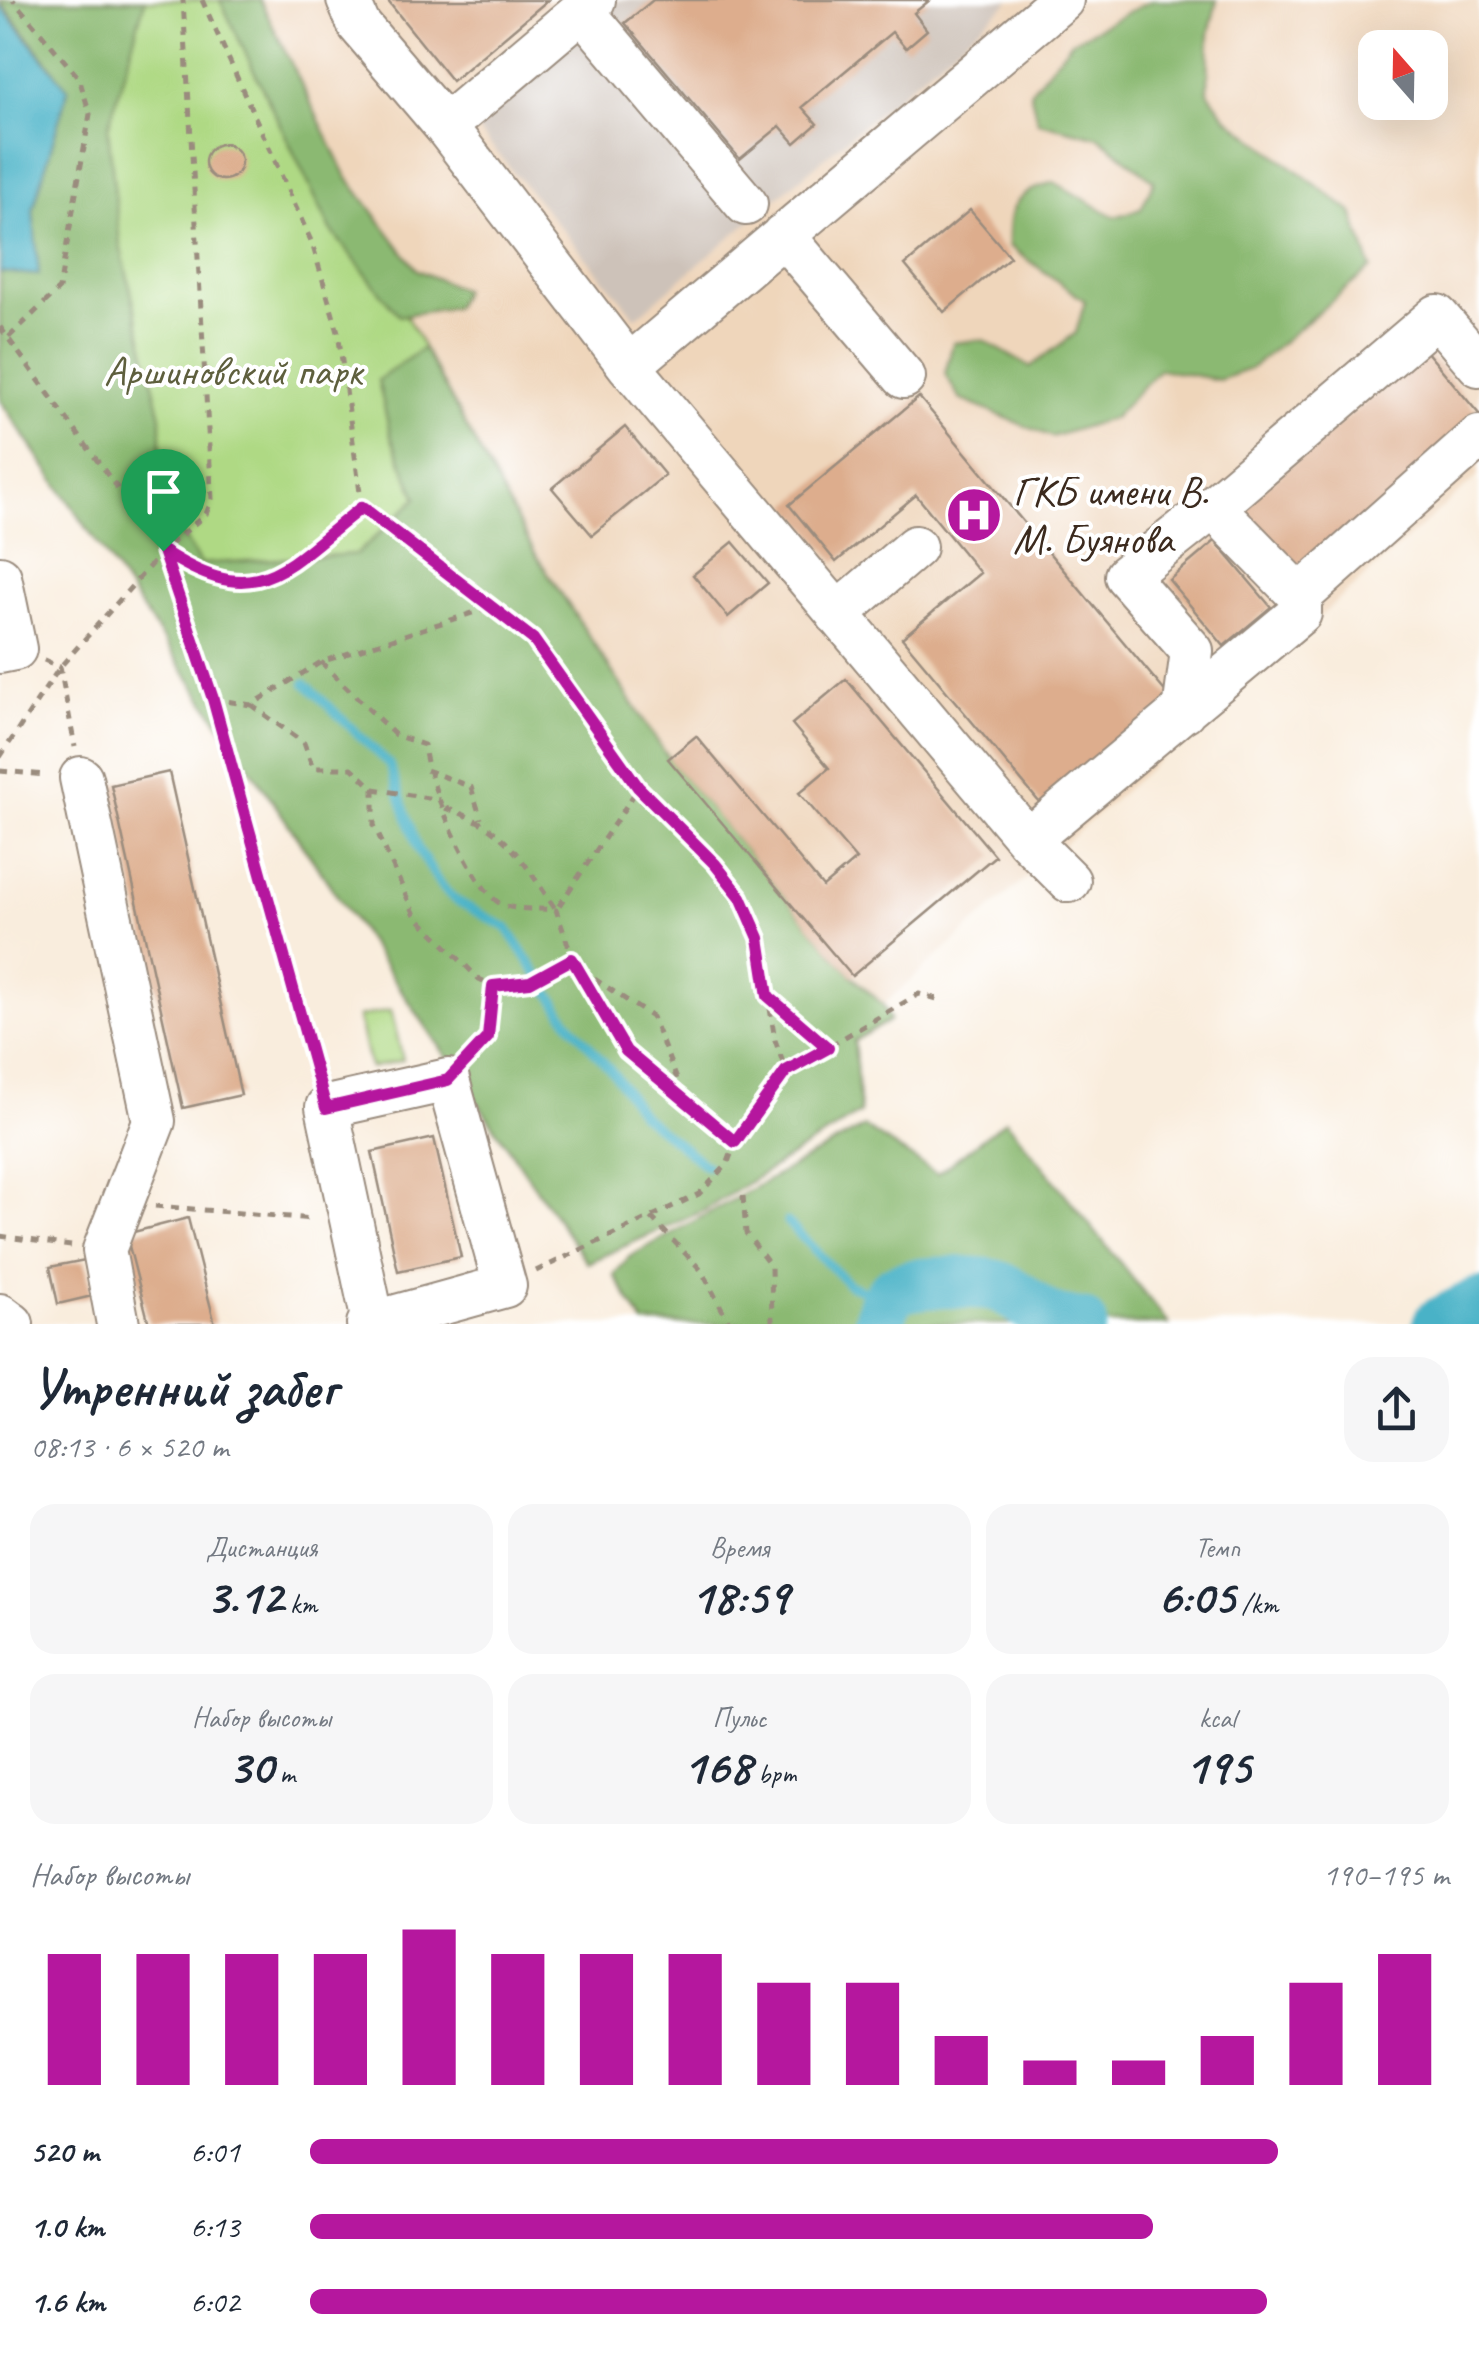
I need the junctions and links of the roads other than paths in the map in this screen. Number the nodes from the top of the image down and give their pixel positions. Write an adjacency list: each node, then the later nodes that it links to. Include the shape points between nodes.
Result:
1 (348, 0): 4 (lane, via 359,25)
2 (1062, 0): 6 (lane)
3 (588, 5): 4 (lane); 5 (lane)
4 (445, 126): 8 (lane)
5 (746, 204)
6 (784, 235): 8 (lane); 9 (lane)
7 (1479, 365): 11 (lane, via 1436,316)
8 (629, 366): 15 (lane)
9 (904, 378)
10 (1479, 437): 14 (lane)
11 (1213, 507): 14 (lane); 17 (lane, via 1126,576 1192,651)
12 (916, 547): 15 (lane)
13 (0, 576): 16 (lane)
14 (1300, 596): 17 (lane, via 1300,613)
15 (837, 614): 19 (lane)
16 (7, 651)
17 (1184, 711): 19 (lane)
18 (81, 778): 24 (lane, via 154,1121 104,1250)
19 (1028, 840): 20 (lane)
20 (1068, 881)
21 (0, 1315): 23 (lane)
22 (370, 1323): 22 (lane, via 505,1286 448,1080 326,1108)
23 (12, 1324)
24 (118, 1324)

